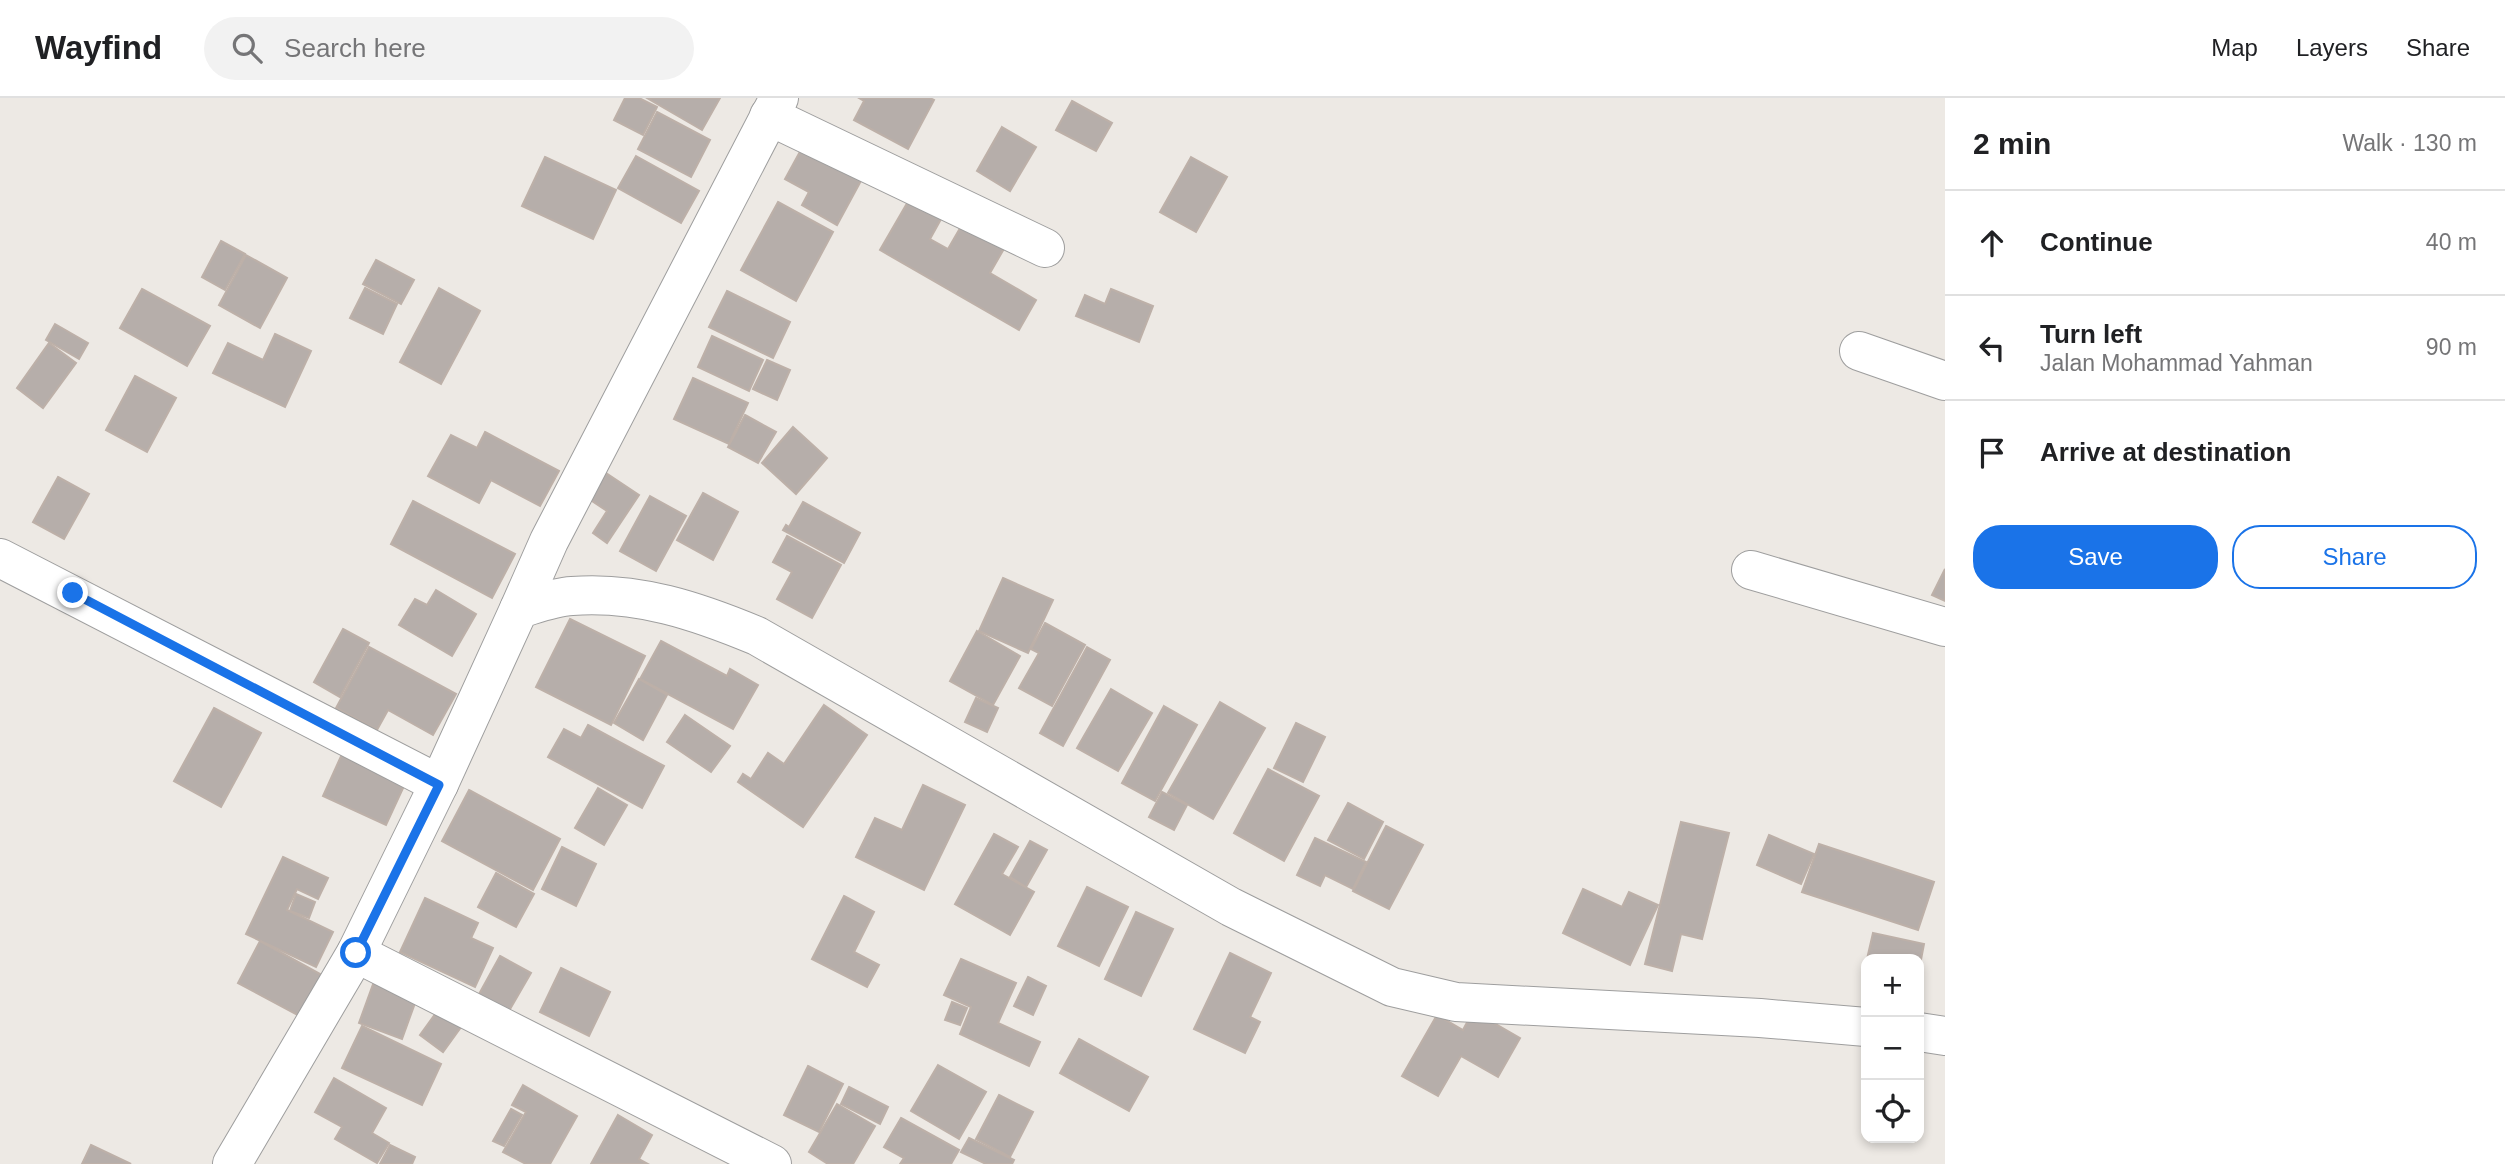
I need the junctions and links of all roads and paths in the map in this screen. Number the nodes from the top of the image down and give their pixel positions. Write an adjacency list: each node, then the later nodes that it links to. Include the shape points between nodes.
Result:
1 (774, 107): 2 (street); 7 (street, via 549,541)
2 (1045, 248)
3 (1859, 351): 4 (street)
4 (1945, 381)
5 (0, 558): 9 (street)
6 (1751, 570): 8 (street)
7 (519, 609): 9 (street); 11 (street, via 570,596 650,599 705,614 757,636 1231,907 1392,988 1456,1002)
8 (1945, 627)
9 (439, 785): 10 (street)
10 (356, 953): 14 (street); 15 (street)
11 (1861, 1027)
12 (1924, 1033): 13 (street)
13 (1945, 1036)
14 (232, 1164)
15 (772, 1164)

